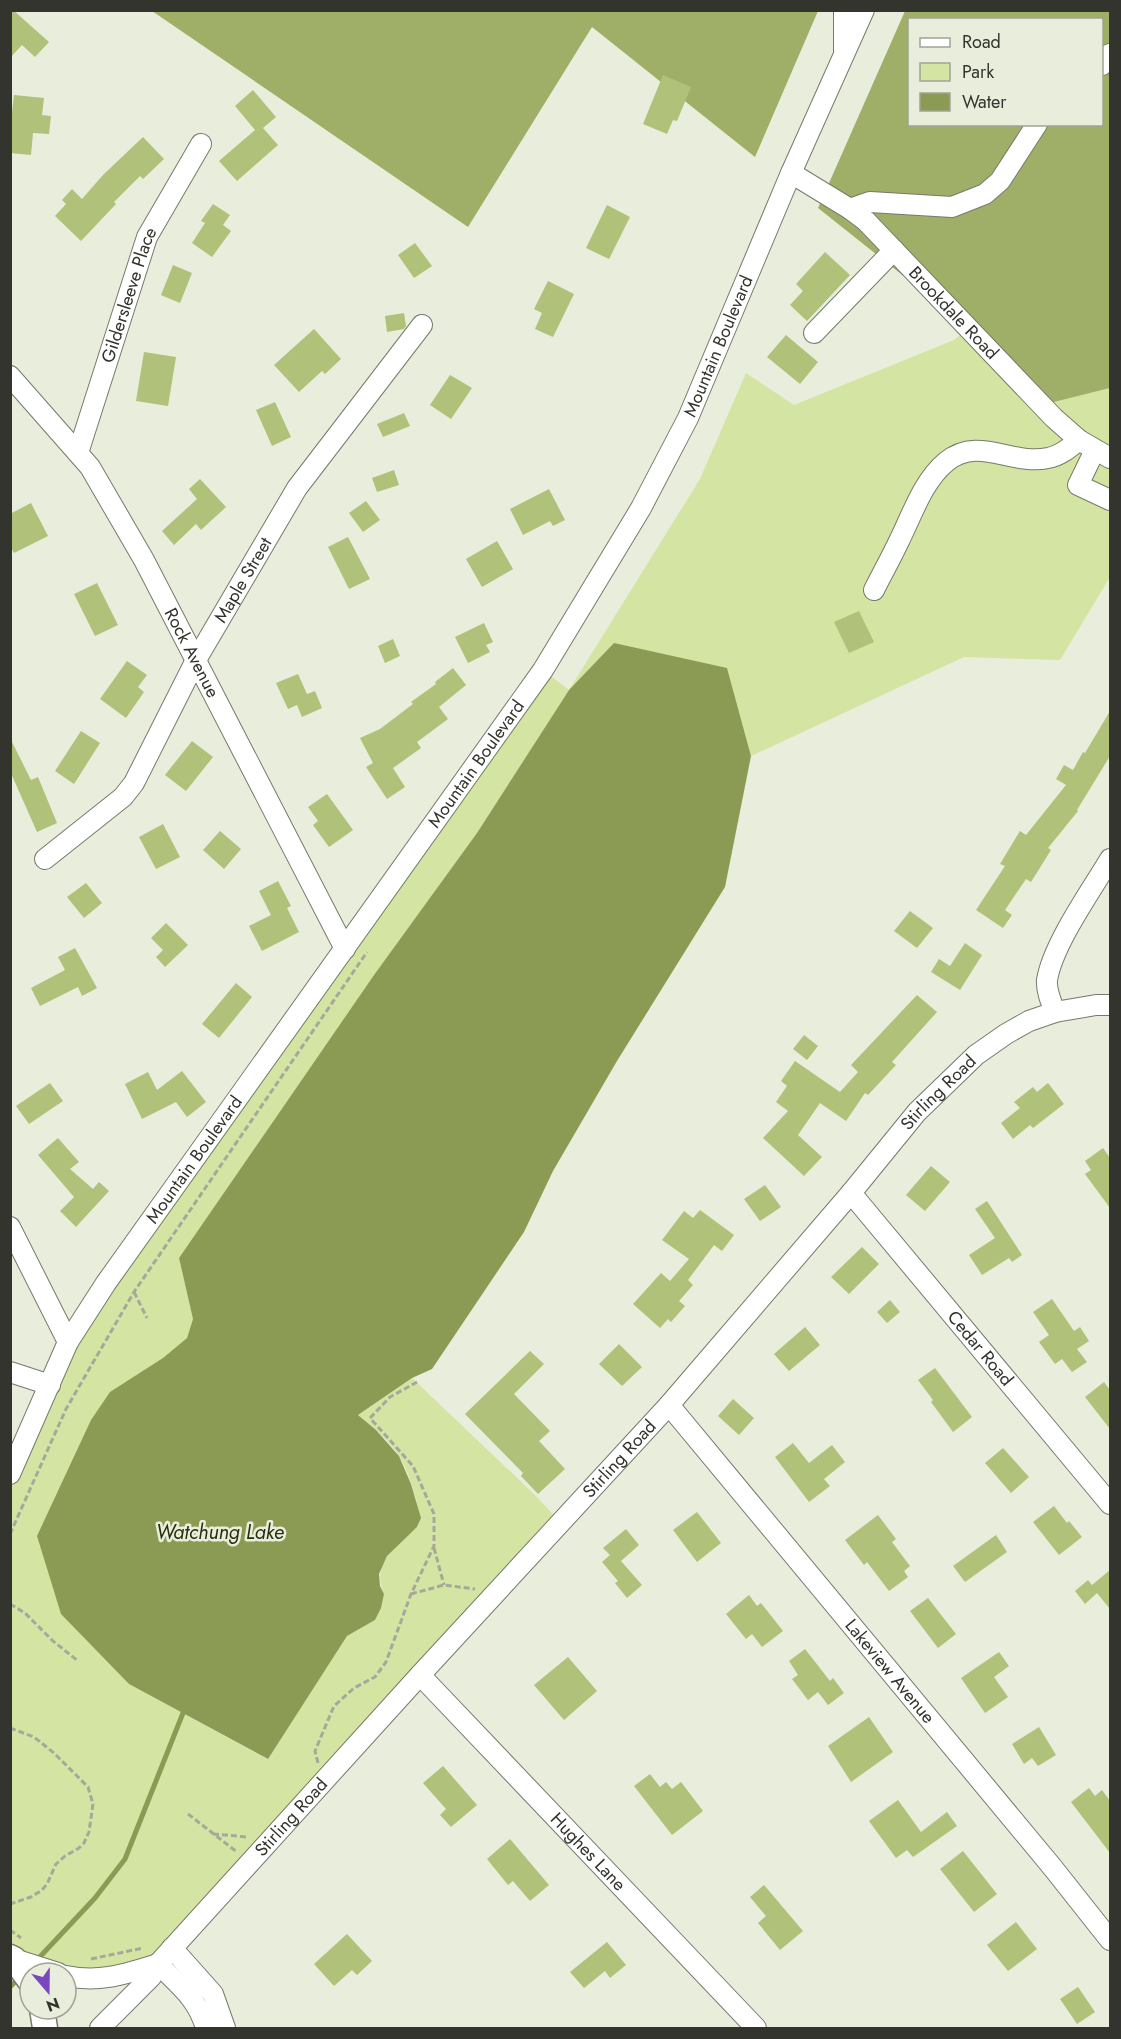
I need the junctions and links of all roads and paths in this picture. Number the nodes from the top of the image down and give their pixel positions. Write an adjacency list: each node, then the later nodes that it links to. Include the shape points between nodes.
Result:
1 (844, 10): 3 (street)
2 (864, 10): 3 (street, Mountain Boulevard)
3 (844, 56): 6 (street, Mountain Boulevard)
4 (1036, 126): 7 (street, via 1000,181 985,194 952,207 870,202)
5 (201, 144): 13 (street, Gildersleeve Place, via 147,237)
6 (792, 173): 7 (street, Brookdale Road); 20 (street, Mountain Boulevard, via 688,418 641,508 543,670)
7 (850, 208): 8 (street, Brookdale Road)
8 (894, 250): 10 (street); 12 (street, Brookdale Road, via 1054,418)
9 (422, 325): 16 (street, Maple Street, via 297,488)
10 (814, 333)
11 (10, 376): 13 (street, Rock Avenue)
12 (1095, 449): 14 (street, via 1078,486); 15 (street, via 1067,450 1046,459 1031,460 984,450 951,458 929,482)
13 (78, 453): 16 (street, Rock Avenue, via 138,549)
14 (1110, 500)
15 (874, 590)
16 (196, 660): 17 (street, Maple Street, via 134,783); 20 (street, Rock Avenue)
17 (45, 859)
18 (1110, 859): 22 (street, via 1058,948 1047,981)
19 (371, 946): 25 (path)
20 (345, 949): 27 (street, Mountain Boulevard)
21 (1110, 1005): 22 (street, Stirling Road)
22 (1055, 1012): 23 (street, Stirling Road, via 1029,1021 976,1055 917,1112)
23 (851, 1193): 31 (street, Stirling Road); 33 (street, Cedar Road)
24 (10, 1227): 27 (street)
25 (134, 1292): 26 (path); 34 (path, via 66,1409)
26 (147, 1318)
27 (68, 1342): 30 (street, Mountain Boulevard)
28 (10, 1372): 30 (street)
29 (417, 1382): 35 (path, via 390,1397 370,1418 413,1466 434,1514)
30 (50, 1385): 32 (street, Mountain Boulevard)
31 (669, 1405): 37 (street, Stirling Road); 50 (street, Lakeview Avenue)
32 (10, 1474)
33 (1110, 1504)
34 (10, 1534)
35 (434, 1546): 36 (path); 38 (path)
36 (444, 1585): 37 (path); 38 (path)
37 (497, 1592): 41 (street, Stirling Road)
38 (411, 1594): 43 (path, via 386,1662 375,1677 354,1688 334,1706 315,1750)
39 (10, 1604): 40 (path)
40 (78, 1661)
41 (420, 1675): 51 (street, Stirling Road); 61 (street, Hughes Lane)
42 (10, 1728): 48 (path, via 34,1737 54,1753 88,1787 93,1804 84,1843 56,1864 42,1890)
43 (318, 1766)
44 (188, 1814): 45 (path)
45 (213, 1834): 46 (path); 47 (path)
46 (248, 1837)
47 (242, 1857)
48 (10, 1904)
49 (10, 1930): 52 (path)
50 (1110, 1940)
51 (172, 1948): 53 (street, Stirling Road); 60 (street, via 213,1994)
52 (18, 1953)
53 (155, 1955): 54 (path); 56 (street, via 123,1975); 57 (street, Stirling Road, via 151,1977); 59 (street, via 198,2007)
54 (90, 1959)
55 (78, 1977): 56 (street)
56 (102, 1978): 57 (street, via 114,1988)
57 (119, 2009): 58 (street, Stirling Road)
58 (100, 2028)
59 (206, 2028)
60 (225, 2028)
61 (756, 2028)

